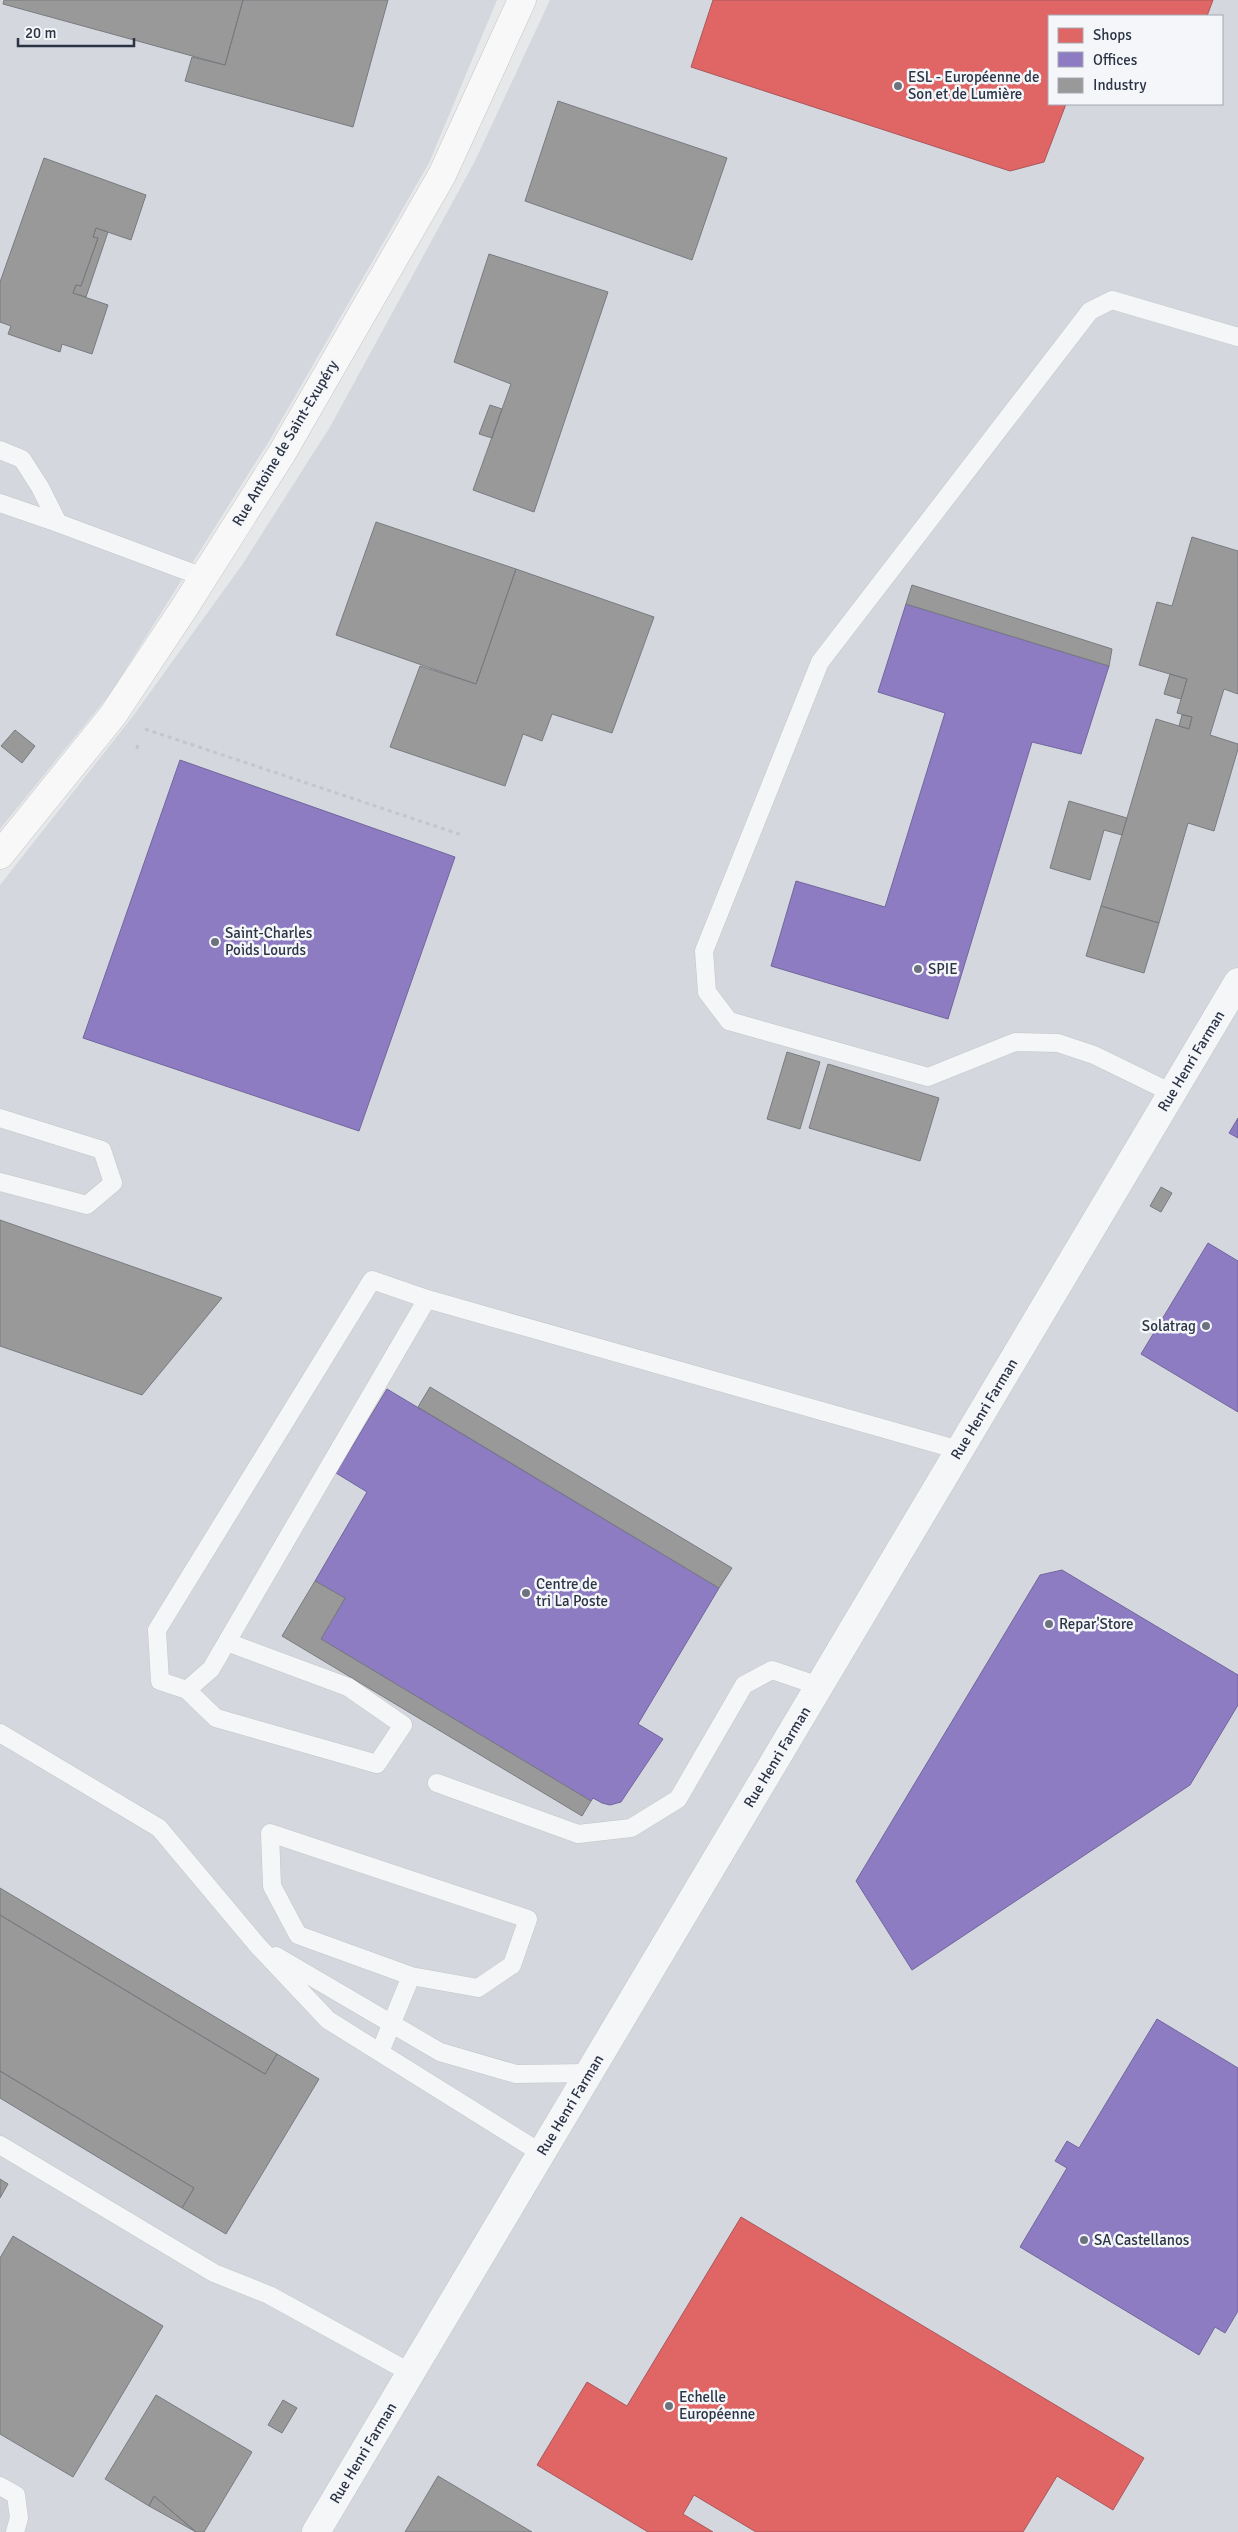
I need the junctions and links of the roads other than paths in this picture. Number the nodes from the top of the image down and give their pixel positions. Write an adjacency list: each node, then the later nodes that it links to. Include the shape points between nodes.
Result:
1 (522, 0): 6 (street, Rue Antoine de Saint-Exupéry, via 442,175 282,452)
2 (1238, 337): 9 (lane, via 1112,300 1090,311 820,662 704,951 707,992 729,1021 928,1077 1014,1042 1058,1043 1094,1055)
3 (0, 450): 5 (lane, via 22,459)
4 (0, 503): 5 (lane)
5 (58, 523): 6 (lane)
6 (203, 577): 7 (street, Rue Antoine de Saint-Exupéry, via 113,715)
7 (0, 855)
8 (1238, 982): 9 (street, Rue Henri Farman)
9 (1172, 1093): 13 (street, Rue Henri Farman)
10 (0, 1118): 11 (lane, via 102,1150 113,1183 87,1205)
11 (0, 1182)
12 (427, 1300): 13 (lane); 14 (lane); 16 (lane, via 372,1280 157,1630 160,1681)
13 (959, 1450): 15 (street, Rue Henri Farman)
14 (227, 1642): 16 (lane, via 211,1669); 16 (lane, via 348,1687 403,1725 377,1764 216,1718)
15 (819, 1686): 18 (lane, via 772,1670 744,1685 678,1799 631,1828 578,1834); 23 (street, Rue Henri Farman)
16 (187, 1690)
17 (0, 1733): 19 (lane, via 159,1828)
18 (437, 1784)
19 (258, 1946): 21 (lane); 22 (lane, via 328,2020)
20 (411, 1976): 20 (lane, via 478,1988 512,1965 528,1919 270,1834 272,1886 298,1935); 21 (lane)
21 (392, 2024): 22 (lane); 23 (lane, via 440,2052 516,2074)
22 (380, 2052): 25 (lane)
23 (589, 2073): 25 (street, Rue Henri Farman)
24 (0, 2145): 26 (lane, via 214,2273 269,2295)
25 (541, 2153): 26 (street, Rue Henri Farman)
26 (411, 2373): 29 (street, Rue Henri Farman)
27 (0, 2486): 28 (lane, via 16,2495 19,2518)
28 (15, 2532)
29 (316, 2532)

